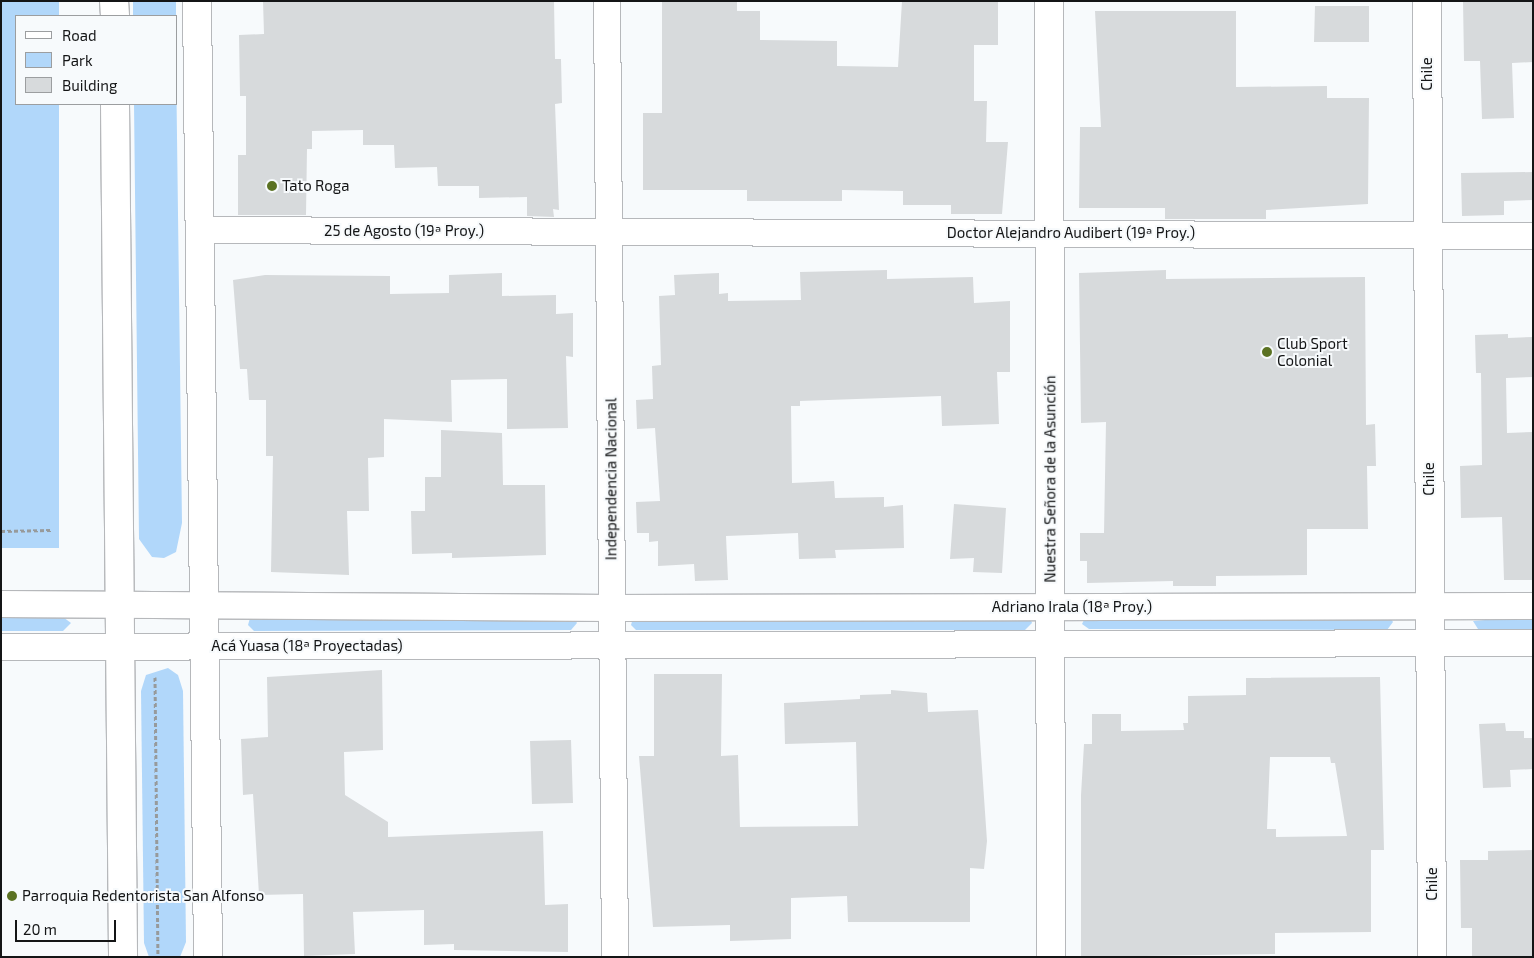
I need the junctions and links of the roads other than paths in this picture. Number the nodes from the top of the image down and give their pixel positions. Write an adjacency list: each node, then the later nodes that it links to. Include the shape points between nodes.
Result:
1 (114, 1): 6 (street)
2 (197, 1): 8 (street)
3 (607, 1): 9 (street, Independencia Nacional)
4 (1049, 1): 10 (street, Nuestra Señora de la Asunción)
5 (1426, 1): 11 (street, Chile)
6 (115, 15)
7 (115, 105): 13 (street)
8 (200, 230): 9 (street, 25 de Agosto (19ª Proy.)); 14 (street)
9 (609, 233): 10 (street, Doctor Alejandro Audibert (19ª Proy.)); 19 (street, Independencia Nacional)
10 (1050, 233): 11 (street, Doctor Alejandro Audibert (19ª Proy.)); 18 (street, Nuestra Señora de la Asunción)
11 (1428, 234): 12 (street, Doctor Alejandro Audibert (19ª Proy.)); 16 (street, Chile)
12 (1533, 236)
13 (120, 603): 14 (street); 15 (street); 26 (street)
14 (203, 603): 19 (street); 24 (street)
15 (1, 604)
16 (1430, 606): 17 (street, Adriano Irala (18ª Proy.)); 18 (street, Adriano Irala (18ª Proy.)); 21 (street, Chile)
17 (1533, 606)
18 (1050, 607): 19 (street, Adriano Irala (18ª Proy.)); 20 (street, Nuestra Señora de la Asunción)
19 (612, 608): 23 (street, Independencia Nacional)
20 (1050, 643): 21 (street); 23 (street); 30 (street, Nuestra Señora de la Asunción)
21 (1430, 643): 22 (street); 31 (street, Chile)
22 (1533, 643)
23 (612, 644): 24 (street, Acá Yuasa (18ª Proyectadas)); 29 (street, Independencia Nacional)
24 (204, 646): 26 (street, Acá Yuasa (18ª Proyectadas)); 28 (street)
25 (1, 647): 26 (street, Acá Yuasa (18ª Proyectadas))
26 (120, 647): 27 (street)
27 (123, 957)
28 (208, 957)
29 (614, 957)
30 (1051, 957)
31 (1432, 957)

